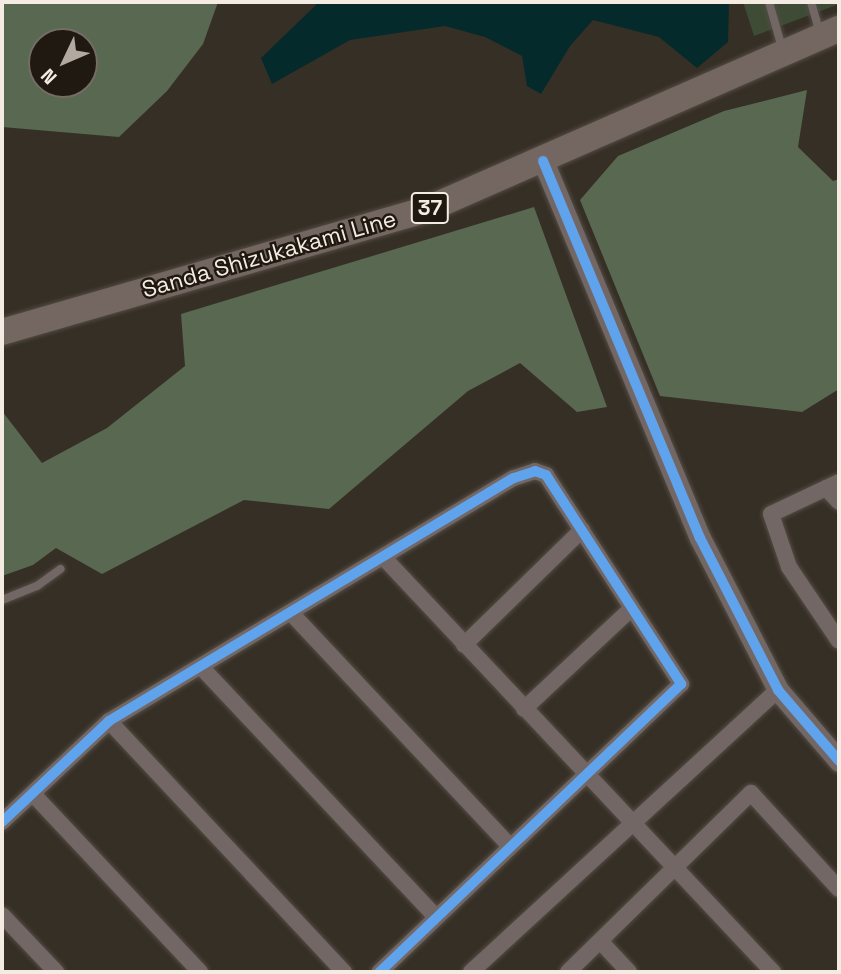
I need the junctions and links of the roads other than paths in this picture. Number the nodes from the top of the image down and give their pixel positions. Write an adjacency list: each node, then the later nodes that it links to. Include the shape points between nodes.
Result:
1 (769, 2): 4 (lane)
2 (811, 2): 3 (lane)
3 (830, 33): 4 (main road, Sanda Shizukakami Line / 37)
4 (783, 54): 5 (main road, Sanda Shizukakami Line / 37)
5 (543, 162): 6 (main road, Sanda Shizukakami Line / 37, via 428,209); 18 (street, via 700,538)
6 (2, 332)
7 (833, 485): 8 (street); 15 (street, via 771,514 789,567)
8 (839, 502)
9 (582, 530): 10 (street, via 546,475 535,471 505,483); 13 (street); 16 (street)
10 (384, 559): 14 (street); 16 (street)
11 (60, 569): 12 (lane, via 37,586)
12 (2, 600)
13 (631, 609): 19 (street); 22 (street, via 681,684)
14 (292, 614): 17 (street); 26 (street)
15 (839, 640)
16 (464, 645): 19 (street)
17 (203, 669): 20 (street); 30 (street)
18 (778, 690): 21 (street); 24 (street)
19 (524, 709): 22 (street)
20 (109, 721): 23 (street); 34 (street)
21 (839, 761)
22 (586, 774): 24 (street); 26 (street)
23 (33, 793): 25 (street); 33 (street)
24 (631, 821): 27 (street); 36 (street)
25 (2, 822)
26 (510, 846): 30 (street)
27 (676, 865): 28 (street, via 751,793); 31 (street); 39 (street)
28 (839, 889)
29 (2, 915): 32 (street)
30 (436, 917): 35 (street)
31 (601, 942): 37 (street); 38 (street)
32 (56, 972)
33 (200, 972)
34 (344, 972)
35 (380, 972)
36 (471, 972)
37 (568, 972)
38 (629, 972)
39 (773, 972)

